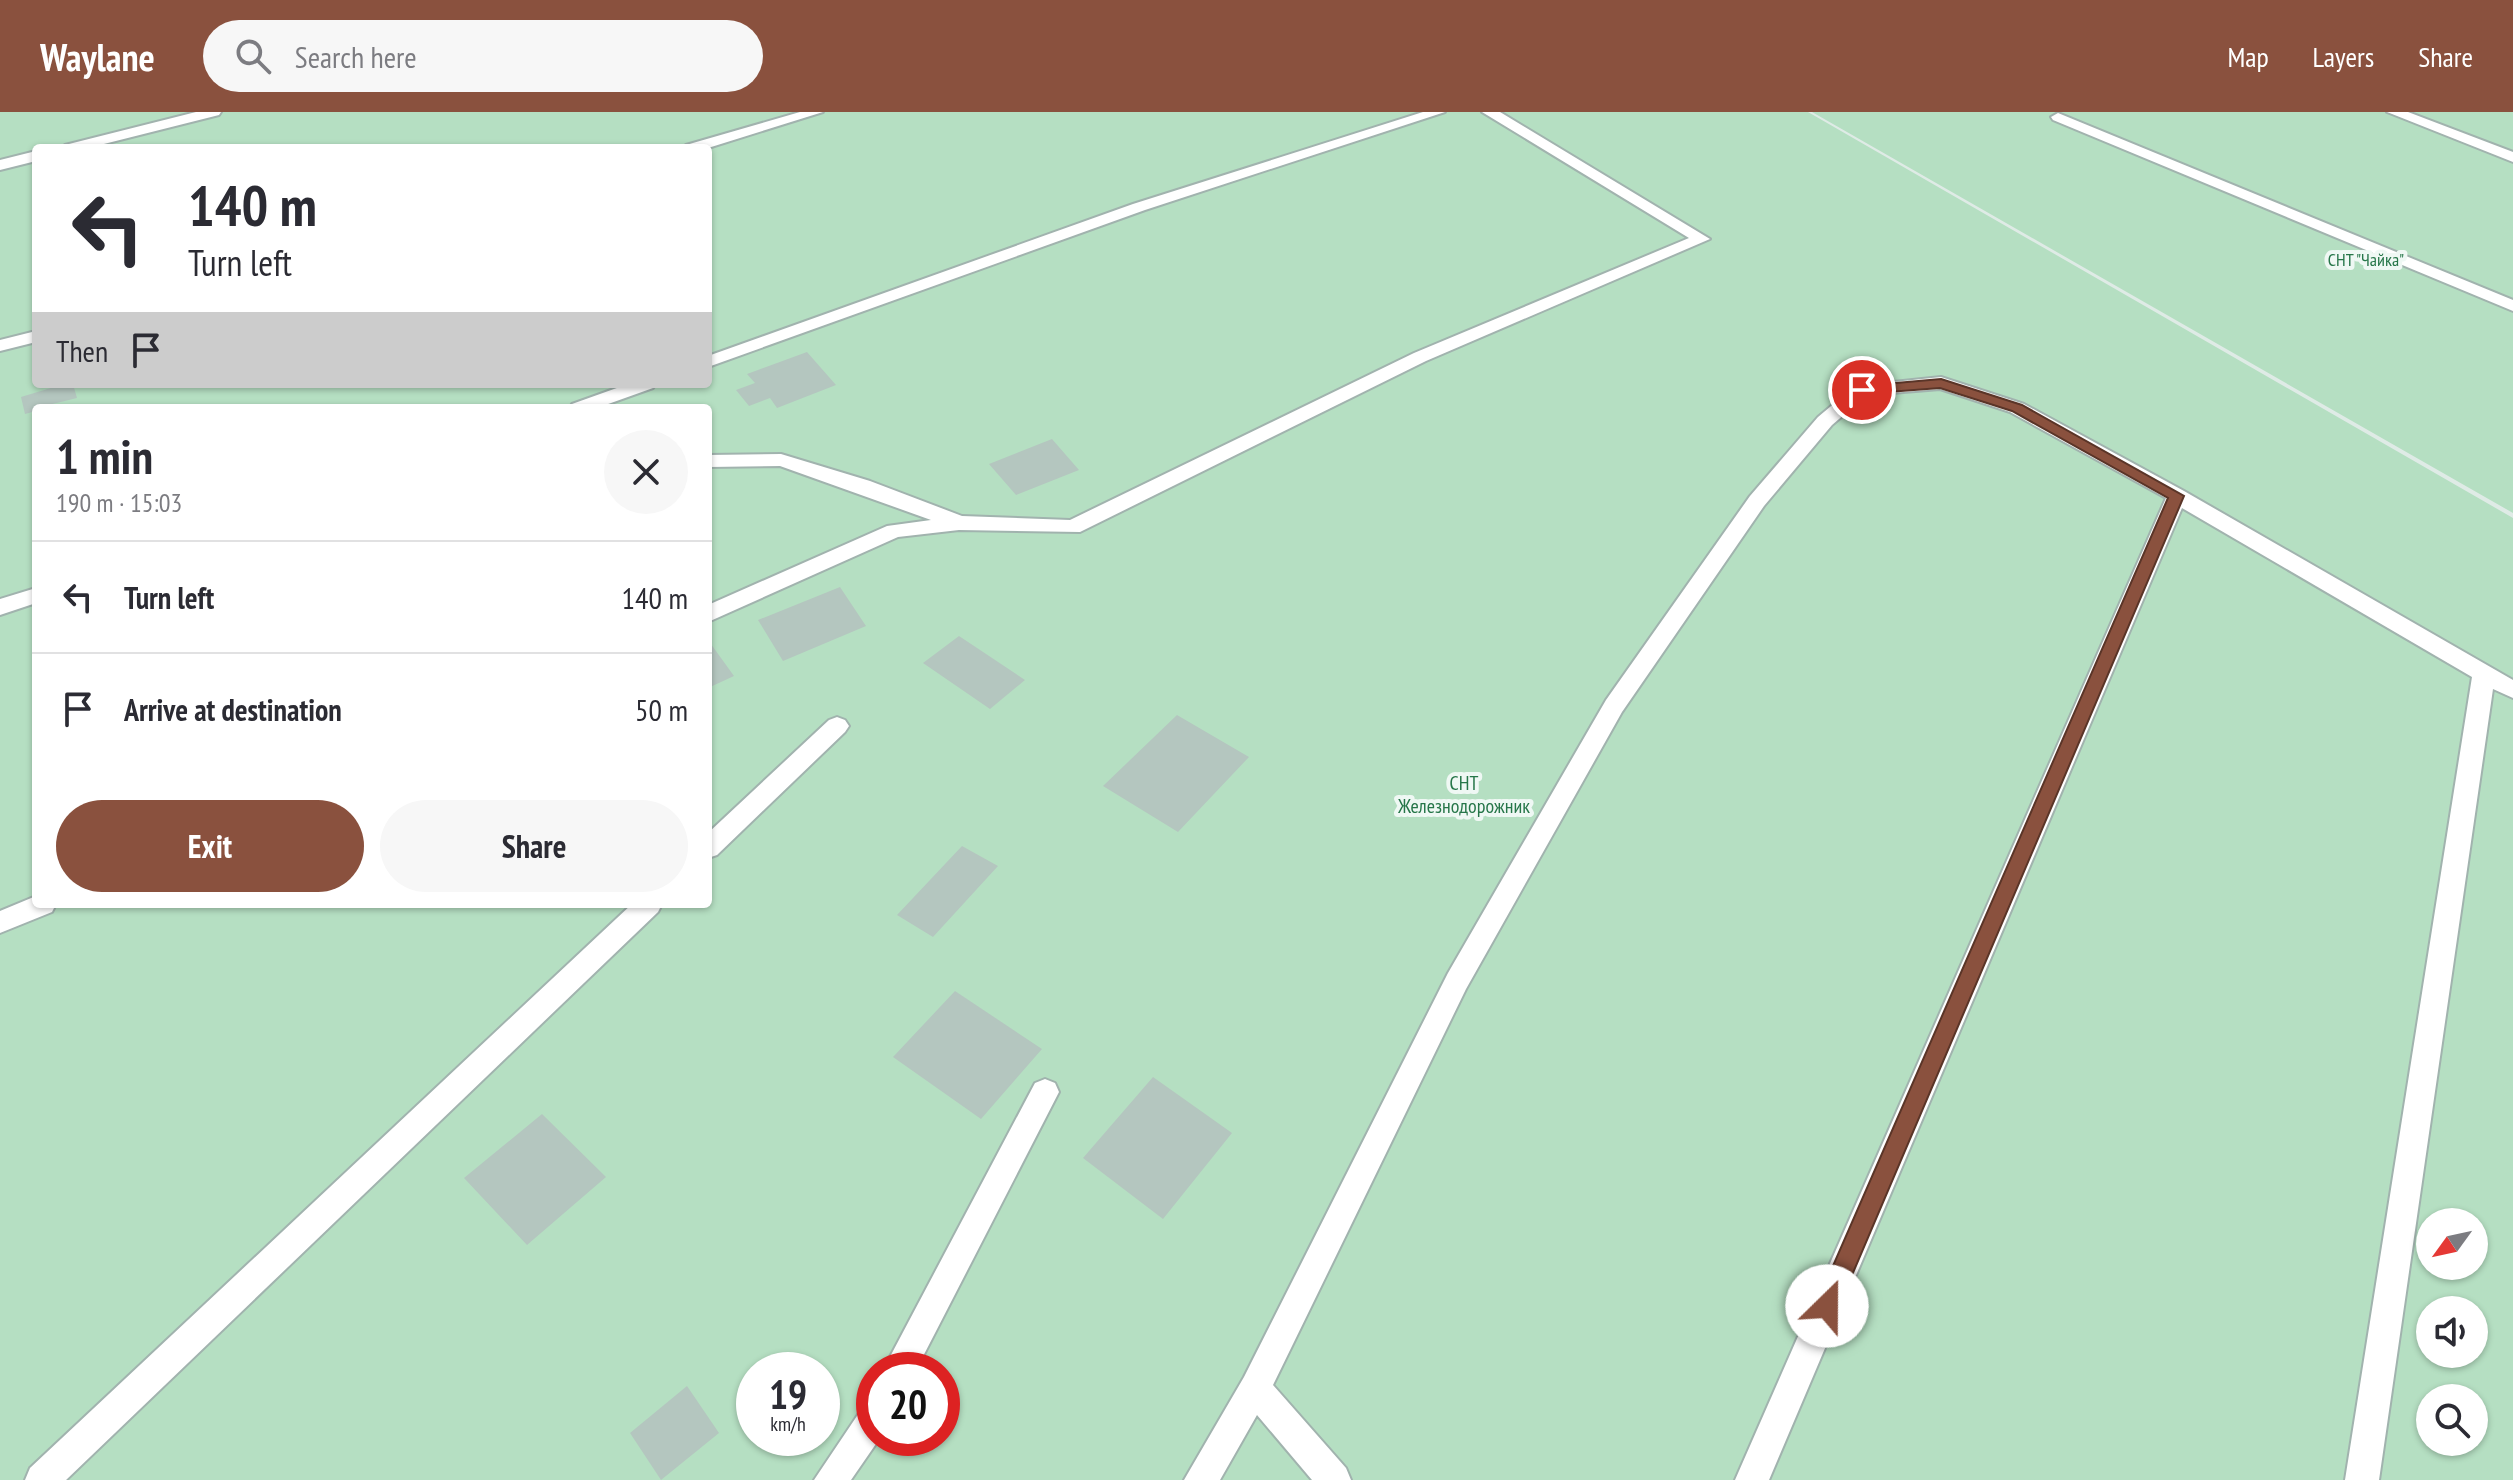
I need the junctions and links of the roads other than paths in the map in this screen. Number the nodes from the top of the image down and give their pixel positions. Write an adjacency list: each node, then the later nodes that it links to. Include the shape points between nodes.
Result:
1 (214, 112): 7 (lane)
2 (816, 112): 8 (lane)
3 (1438, 112): 15 (lane, via 1139,207)
4 (1489, 112): 20 (lane, via 1702,239 1420,357 1073,527)
5 (2394, 112): 10 (lane)
6 (2058, 117): 12 (lane)
7 (86, 144)
8 (705, 144)
9 (32, 157): 11 (lane)
10 (2513, 157)
11 (0, 165)
12 (2513, 306)
13 (32, 337): 14 (lane)
14 (0, 346)
15 (712, 361)
16 (635, 388): 17 (lane)
17 (590, 404)
18 (712, 461): 20 (lane, via 781,460)
19 (2177, 496): 24 (lane); 33 (lane, via 2017,408 1941,383 1862,390 1825,421 1757,501 1614,706 1457,981); 39 (lane)
20 (959, 523): 23 (lane, via 894,531)
21 (32, 596): 22 (lane)
22 (0, 607)
23 (712, 612)
24 (2484, 674): 25 (lane); 40 (lane)
25 (2513, 690)
26 (837, 726): 27 (lane)
27 (712, 844)
28 (33, 908): 30 (lane)
29 (645, 908): 35 (lane)
30 (0, 922)
31 (1045, 1092): 32 (lane)
32 (908, 1352)
33 (1255, 1388): 37 (lane); 38 (lane)
34 (856, 1444): 36 (lane)
35 (42, 1480)
36 (831, 1480)
37 (1201, 1480)
38 (1334, 1480)
39 (1752, 1480)
40 (2362, 1480)

